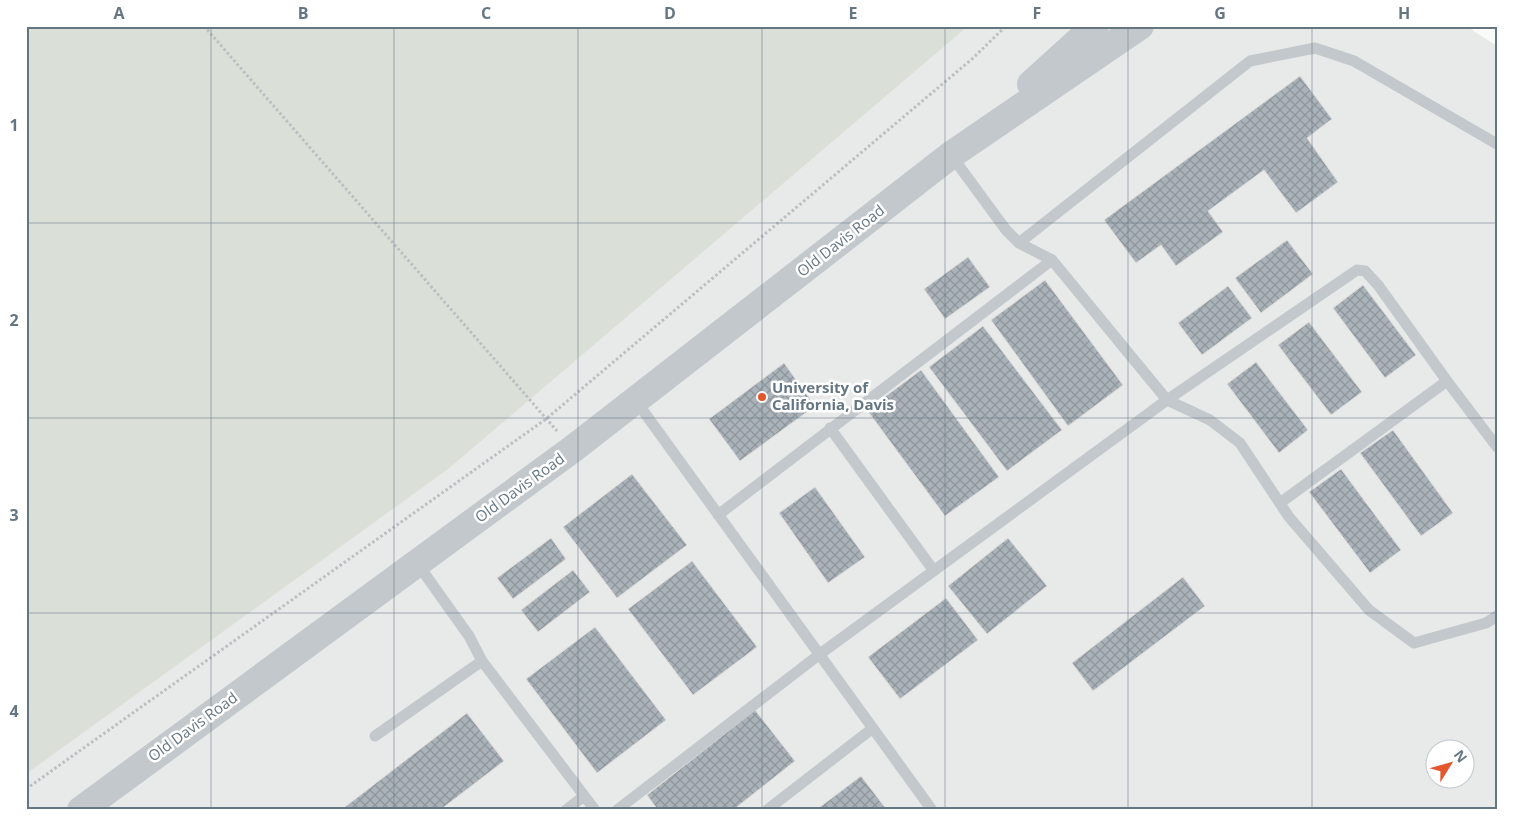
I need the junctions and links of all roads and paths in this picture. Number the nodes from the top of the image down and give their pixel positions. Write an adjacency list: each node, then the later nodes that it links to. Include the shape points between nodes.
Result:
1 (204, 26): 12 (path)
2 (1006, 26): 12 (path, via 972,60)
3 (1095, 26): 6 (street, Old Davis Road)
4 (1140, 26): 6 (street, Old Davis Road)
5 (1497, 144): 7 (lane, via 1354,61 1323,50 1315,48 1250,61)
6 (951, 156): 7 (lane); 11 (street, Old Davis Road)
7 (1019, 243): 8 (lane)
8 (1052, 260): 10 (lane); 13 (lane)
9 (1446, 381): 10 (lane, via 1378,284 1365,271 1357,270); 15 (lane); 16 (lane)
10 (1167, 400): 16 (lane, via 1210,420 1240,444); 19 (lane)
11 (636, 401): 14 (street, Old Davis Road); 17 (lane)
12 (546, 419): 14 (path); 25 (path)
13 (830, 428): 17 (lane); 19 (lane)
14 (574, 448): 18 (street, Old Davis Road)
15 (1497, 448)
16 (1280, 503): 20 (lane, via 1370,610 1414,642 1486,623)
17 (718, 515): 21 (lane)
18 (417, 563): 22 (lane, via 469,636); 27 (street, Old Davis Road)
19 (934, 571): 21 (lane)
20 (1497, 616)
21 (820, 654): 23 (lane); 30 (lane)
22 (482, 661): 24 (lane); 26 (lane)
23 (873, 728): 31 (lane); 32 (lane)
24 (375, 736)
25 (26, 789)
26 (584, 796): 28 (lane); 29 (lane)
27 (81, 810)
28 (566, 810)
29 (595, 810)
30 (617, 810)
31 (767, 810)
32 (932, 810)

